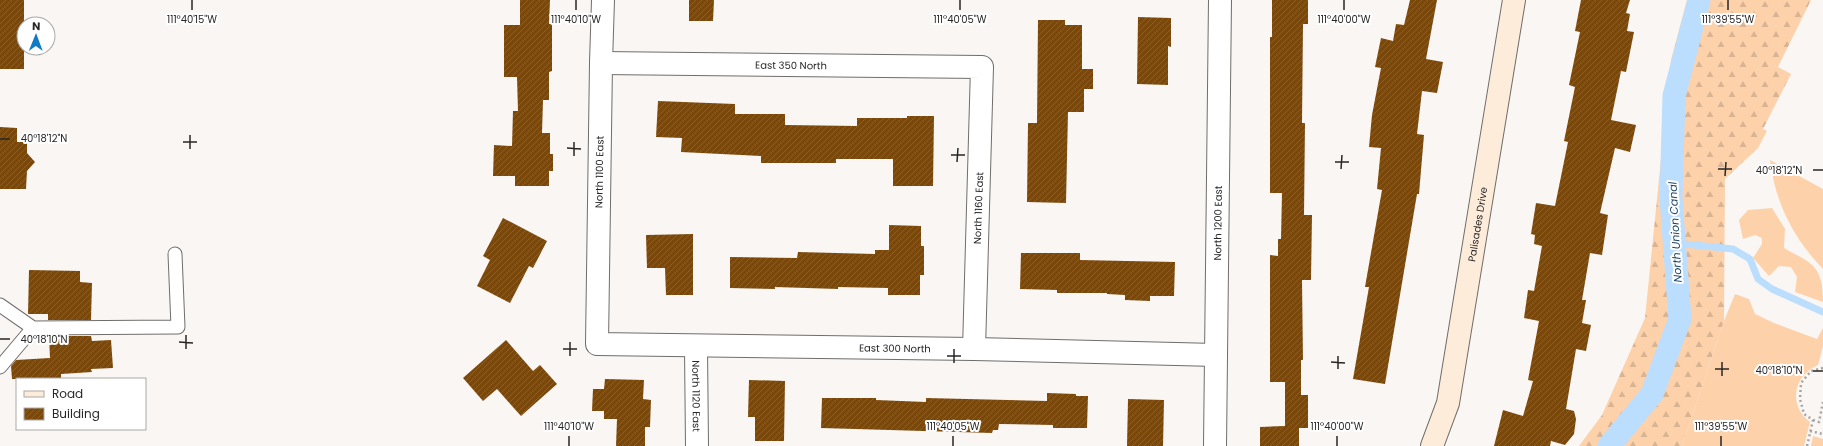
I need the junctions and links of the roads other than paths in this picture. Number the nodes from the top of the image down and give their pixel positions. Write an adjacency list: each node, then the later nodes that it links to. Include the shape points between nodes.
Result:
1 (603, 0): 4 (street, North 1100 East)
2 (1220, 0): 12 (street, North 1200 East)
3 (1514, 0): 16 (street, Palisades Drive, via 1448,403)
4 (601, 63): 5 (street, East 350 North); 9 (street, North 1100 East)
5 (982, 67): 11 (street, North 1160 East)
6 (176, 254): 8 (lane, via 178,327)
7 (0, 305): 8 (lane)
8 (33, 328): 13 (lane)
9 (597, 344): 10 (street, East 300 North)
10 (696, 347): 11 (street, East 300 North); 14 (street, North 1120 East)
11 (974, 349): 12 (street, East 300 North)
12 (1216, 355): 15 (street, North 1200 East)
13 (0, 367)
14 (697, 446)
15 (1215, 446)
16 (1432, 446)

